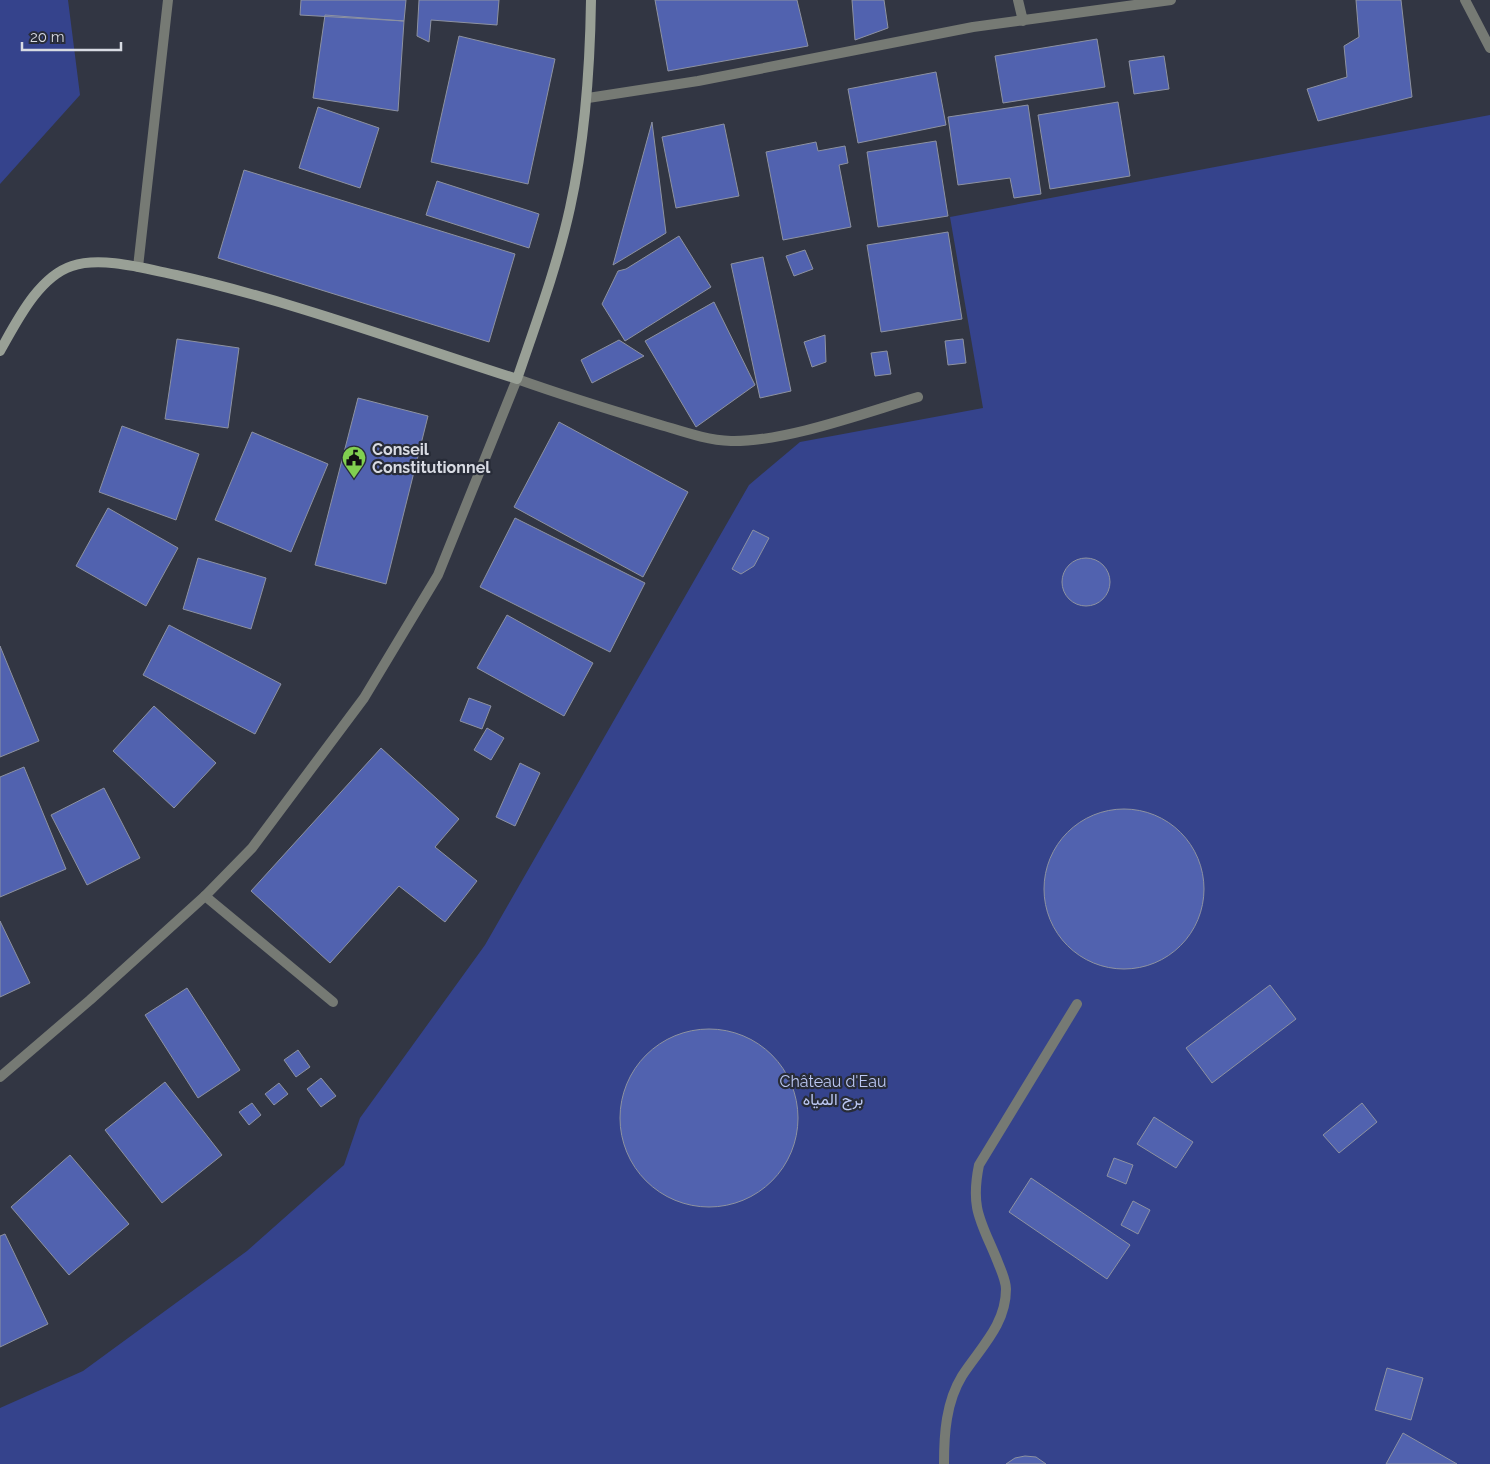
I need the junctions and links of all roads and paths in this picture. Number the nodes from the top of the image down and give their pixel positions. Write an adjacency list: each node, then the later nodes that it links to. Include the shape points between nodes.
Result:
1 (168, 0): 9 (street)
2 (591, 0): 8 (street)
3 (1018, 0): 6 (street)
4 (1171, 0): 6 (street)
5 (1466, 0): 7 (street)
6 (1023, 22): 8 (street, via 973,26 698,81)
7 (1490, 48)
8 (588, 98): 11 (street, via 570,207 549,287)
9 (138, 267): 10 (street, via 88,262 70,267 43,286 25,308); 11 (street, via 238,289)
10 (0, 351)
11 (517, 379): 12 (street, via 704,438 731,440 761,439 806,429); 13 (street, via 438,576 374,682 252,848)
12 (918, 397)
13 (205, 896): 14 (street); 16 (street)
14 (333, 1002)
15 (1077, 1004): 17 (street, via 979,1165 975,1187 976,1210 1004,1279 1004,1312 992,1335 961,1377 948,1409)
16 (0, 1077)
17 (944, 1464)

